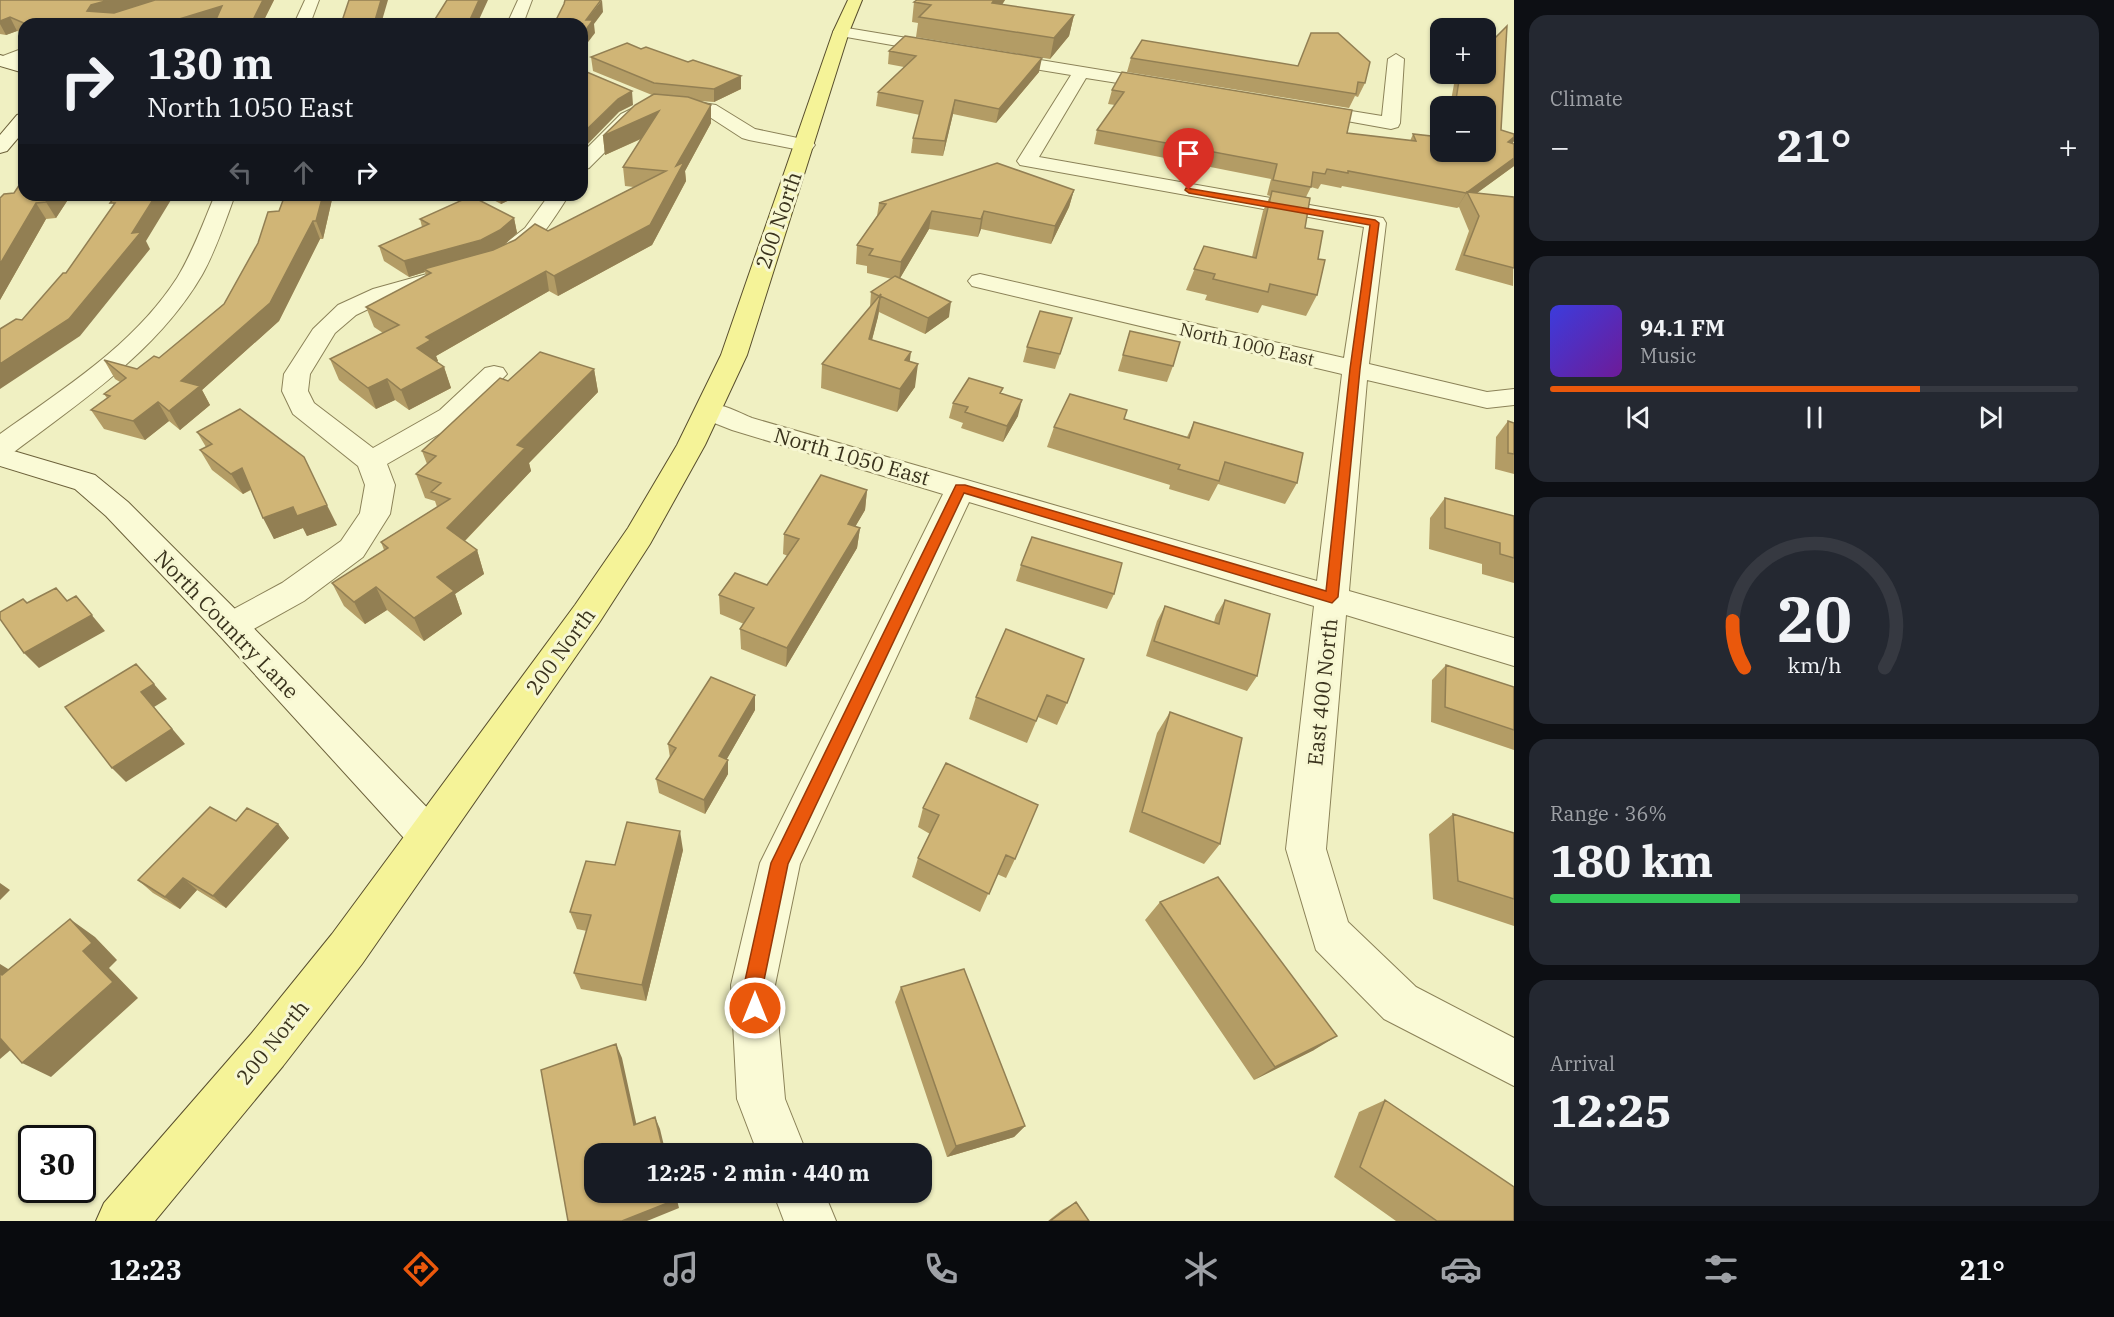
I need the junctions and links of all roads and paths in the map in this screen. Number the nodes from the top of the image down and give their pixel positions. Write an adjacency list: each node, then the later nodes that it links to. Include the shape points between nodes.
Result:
1 (312, 0): 4 (street)
2 (525, 0): 5 (street)
3 (855, 0): 6 (main road, 200 North)
4 (304, 18)
5 (518, 18)
6 (841, 32): 7 (street); 19 (main road, 200 North)
7 (954, 51)
8 (978, 54): 13 (street)
9 (18, 55): 11 (street)
10 (1396, 59): 17 (street, via 1391,123)
11 (2, 60): 12 (street)
12 (18, 66)
13 (1081, 72): 14 (street); 25 (street, East 400 North, via 1027,161 1375,223)
14 (1173, 87)
15 (633, 96): 16 (street)
16 (652, 104): 19 (street, via 710,109 750,134); 21 (street, via 628,118)
17 (1288, 106)
18 (12, 127): 20 (street)
19 (804, 145): 28 (main road, 200 North, via 734,355)
20 (0, 147)
21 (588, 158)
22 (222, 201): 29 (street, via 187,281 142,337)
23 (555, 201): 31 (street, via 533,233 511,253 474,268 381,294 347,310 325,329 297,374 295,392 303,408)
24 (980, 281): 25 (street, North 1000 East)
25 (1355, 369): 27 (street, North 1000 East, via 1486,400); 33 (street, East 400 North)
26 (494, 374): 31 (street, via 450,416)
27 (1514, 397)
28 (709, 411): 32 (street, North 1050 East); 36 (main road, 200 North, via 658,504 607,585)
29 (0, 448)
30 (0, 456): 34 (street, North Country Lane, via 85,482 117,509)
31 (371, 461): 34 (street, via 380,485 375,514 352,549 293,592)
32 (961, 488): 33 (street, North 1050 East); 38 (street, via 780,863 753,985 761,1099)
33 (1332, 597): 35 (street, North 1050 East); 37 (street, East 400 North, via 1306,849 1331,935 1400,1003)
34 (231, 627): 36 (street, North Country Lane)
35 (1514, 652)
36 (427, 835): 40 (main road, 200 North, via 315,990)
37 (1514, 1063)
38 (779, 1143)
39 (803, 1203): 41 (street)
40 (122, 1221)
41 (810, 1221)

